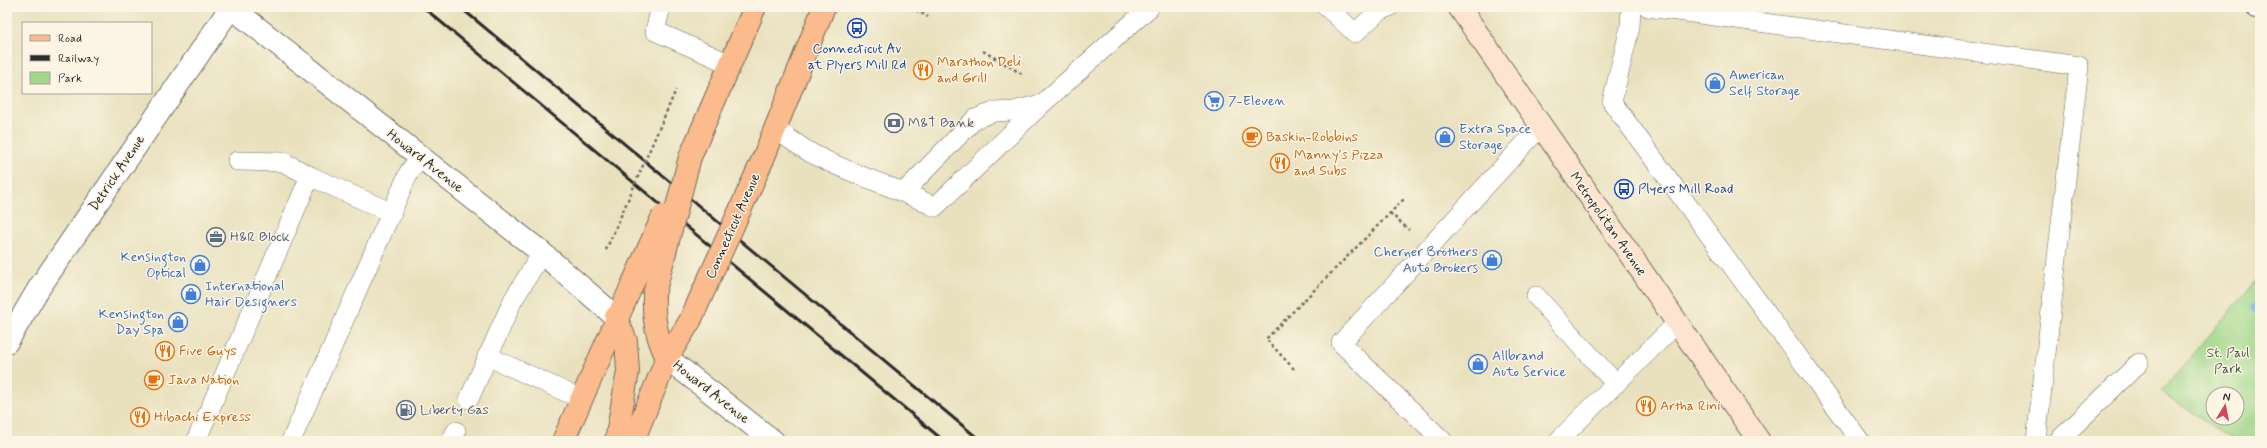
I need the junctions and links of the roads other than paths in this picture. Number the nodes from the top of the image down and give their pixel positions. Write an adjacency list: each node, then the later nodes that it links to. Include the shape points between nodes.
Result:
1 (231, 7): 15 (street, Howard Avenue); 25 (street, Detrick Avenue, via 39,288)
2 (661, 7): 11 (lane, via 655,31)
3 (755, 7): 11 (main road)
4 (824, 7): 14 (main road, Connecticut Avenue)
5 (1150, 7): 12 (lane)
6 (1327, 7): 7 (lane, via 1355,33 1379,11)
7 (1389, 7)
8 (1459, 7): 13 (main road, Metropolitan Avenue)
9 (1631, 7): 41 (lane, via 1630,26 1612,102)
10 (1648, 7): 42 (lane, via 2079,66)
11 (730, 64): 16 (main road)
12 (1042, 104): 19 (lane, via 1014,111 994,112 975,119); 19 (lane, via 935,208)
13 (1540, 127): 24 (main road, Metropolitan Avenue); 38 (lane, via 1341,343)
14 (775, 129): 19 (lane, via 810,153); 27 (main road, Connecticut Avenue, bridge, via 690,321)
15 (420, 157): 20 (lane, via 409,172); 21 (street, Howard Avenue)
16 (690, 157): 23 (main road, bridge); 27 (main road, bridge, via 654,294 653,317 658,339)
17 (237, 161): 18 (lane, via 283,162)
18 (310, 176): 20 (lane); 32 (lane)
19 (904, 192)
20 (392, 213): 33 (lane)
21 (542, 253): 23 (street, Howard Avenue); 26 (lane, via 513,300)
22 (1536, 296): 29 (lane)
23 (616, 318): 31 (main road); 35 (main road, via 626,340 628,371)
24 (1677, 323): 29 (lane); 40 (main road, Metropolitan Avenue)
25 (7, 342)
26 (487, 356): 30 (lane); 31 (lane)
27 (667, 358): 36 (main road, Connecticut Avenue); 37 (street, Howard Avenue)
28 (2139, 363): 43 (lane)
29 (1616, 384): 39 (lane)
30 (469, 399)
31 (581, 399): 34 (main road)
32 (196, 441)
33 (291, 441)
34 (563, 441)
35 (616, 441)
36 (633, 441)
37 (773, 441)
38 (1443, 441)
39 (1558, 441)
40 (1759, 441)
41 (1860, 441)
42 (2036, 441)
43 (2058, 441)

